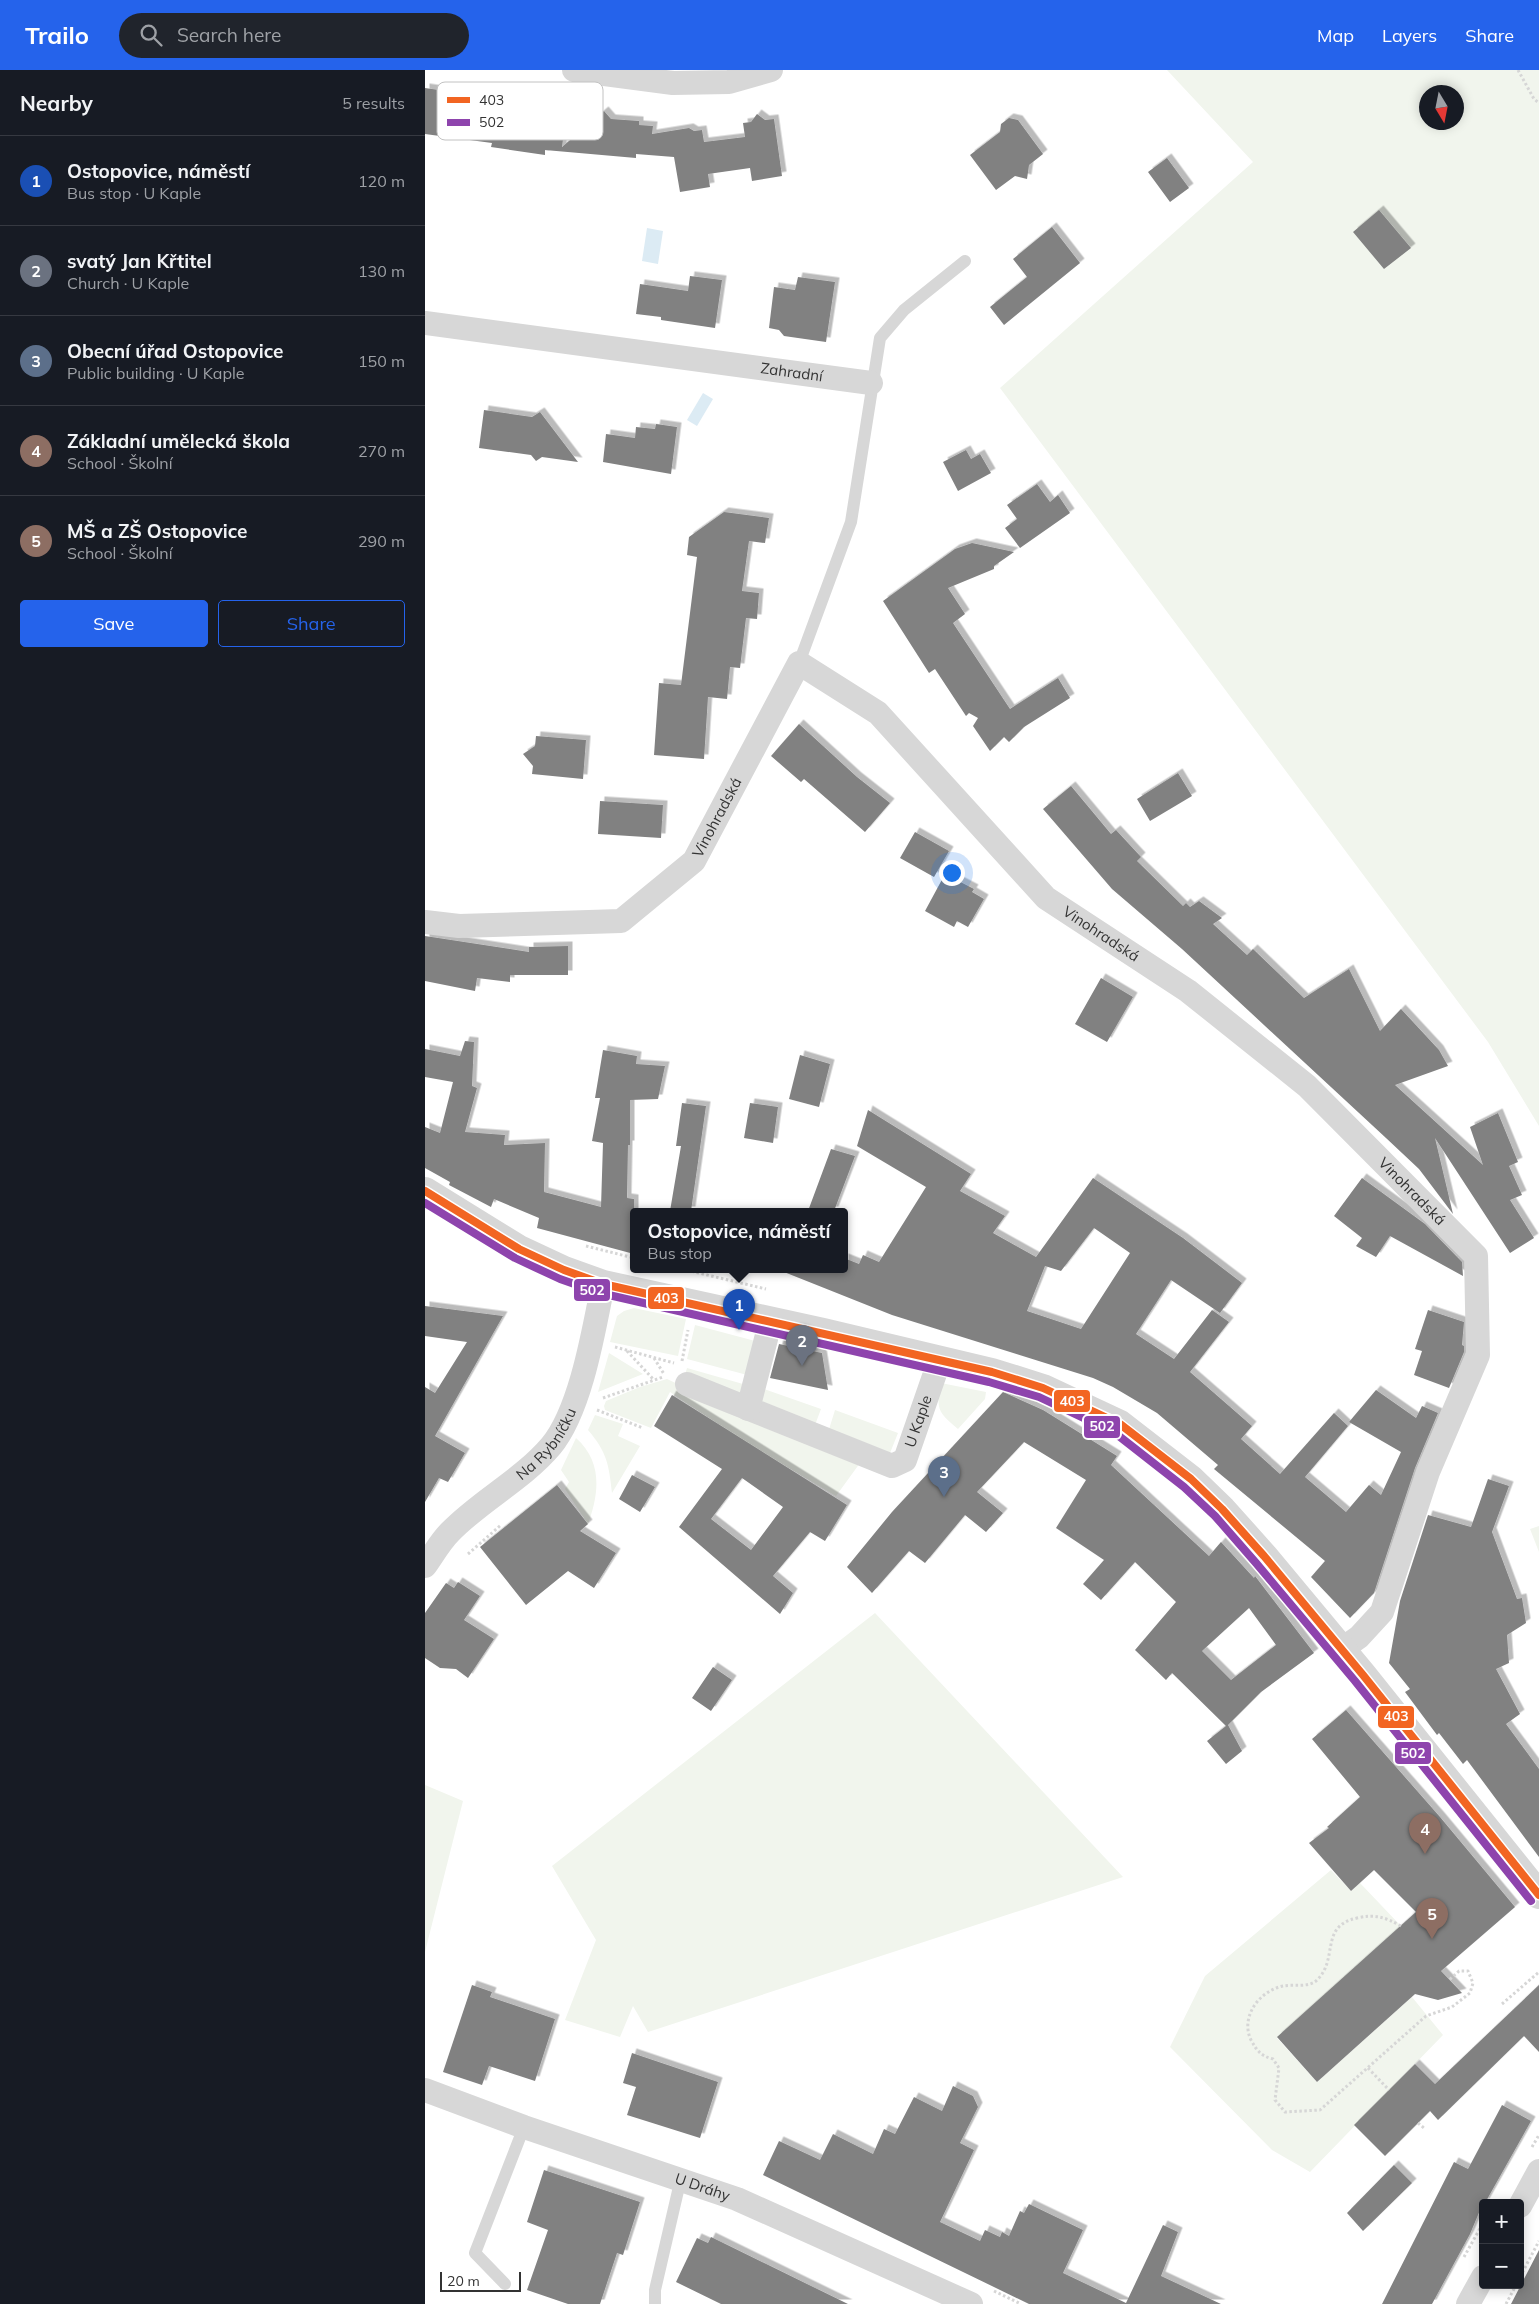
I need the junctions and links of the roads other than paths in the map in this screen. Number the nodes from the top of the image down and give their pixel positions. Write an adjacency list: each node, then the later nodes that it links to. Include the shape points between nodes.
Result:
1 (574, 70): 2 (street, via 673,83 729,82)
2 (771, 70)
3 (965, 261): 5 (lane, via 904,310 880,338)
4 (425, 323): 5 (street, Zahradní)
5 (871, 383): 6 (lane, via 851,522)
6 (799, 662): 7 (street, Vinohradská, via 693,861 621,921 459,926); 15 (street, Vinohradská, via 878,713 1046,898 1188,991 1307,1086 1476,1256 1478,1355 1428,1472 1382,1612)
7 (425, 922)
8 (431, 1194): 9 (street, via 519,1249)
9 (603, 1284): 11 (street); 14 (street, Na Rybníčku, via 581,1379 567,1419 552,1444 522,1474 450,1532)
10 (767, 1335): 13 (street)
11 (940, 1359): 13 (street, U Kaple, via 909,1450 900,1464 885,1464); 15 (street, via 1043,1388 1120,1424 1191,1478 1222,1509)
12 (687, 1384): 13 (street, U Kaple)
13 (748, 1409)
14 (425, 1566)
15 (1342, 1650): 16 (street)
16 (1539, 1895)
17 (425, 2090): 18 (street, U Dráhy)
18 (524, 2127): 20 (street, U Dráhy); 22 (lane, via 475,2253)
19 (1539, 2171): 21 (street)
20 (681, 2178): 24 (lane, via 655,2290); 25 (street, U Dráhy, via 737,2199)
21 (1524, 2199)
22 (505, 2284)
23 (1479, 2284): 26 (street)
24 (655, 2304)
25 (971, 2304)
26 (1468, 2304)

